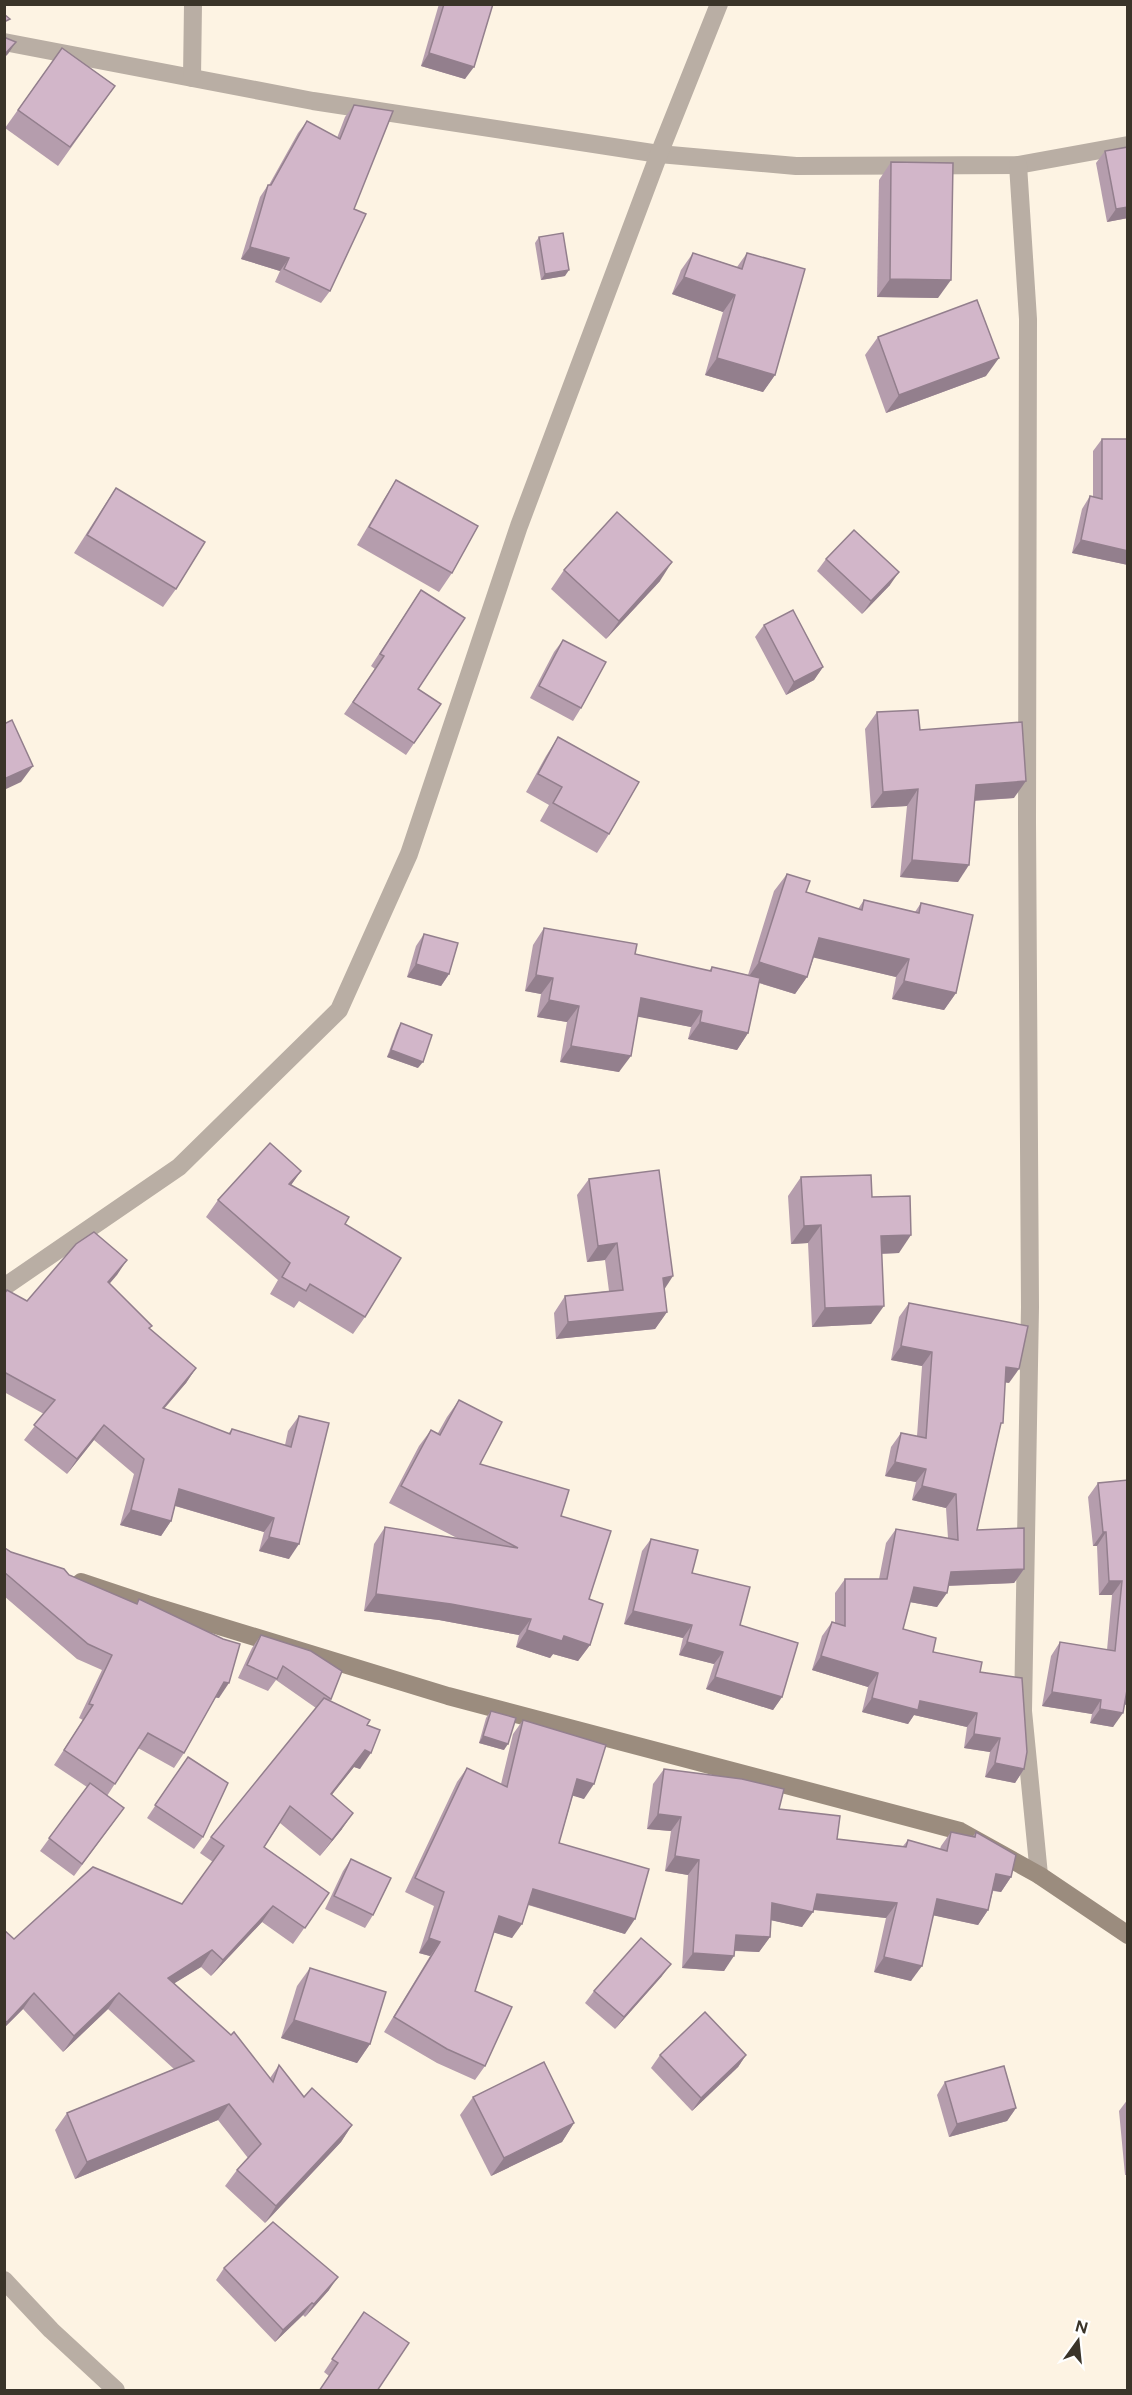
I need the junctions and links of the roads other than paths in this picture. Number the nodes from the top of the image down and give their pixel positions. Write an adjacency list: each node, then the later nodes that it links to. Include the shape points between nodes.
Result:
1 (193, 4): 4 (street)
2 (719, 4): 6 (street)
3 (4, 42): 4 (street)
4 (192, 78): 6 (street, via 313,101)
5 (1128, 145): 7 (street)
6 (659, 154): 7 (street, via 796,166); 8 (street, via 519,526 410,854 339,1010 179,1167)
7 (1017, 165): 10 (street, via 1028,319 1030,1307 1023,1711)
8 (4, 1287)
9 (59, 1574): 10 (street, via 448,1696 960,1831)
10 (1039, 1875): 11 (street)
11 (1128, 1935)
12 (4, 2280): 13 (street)
13 (116, 2391)

